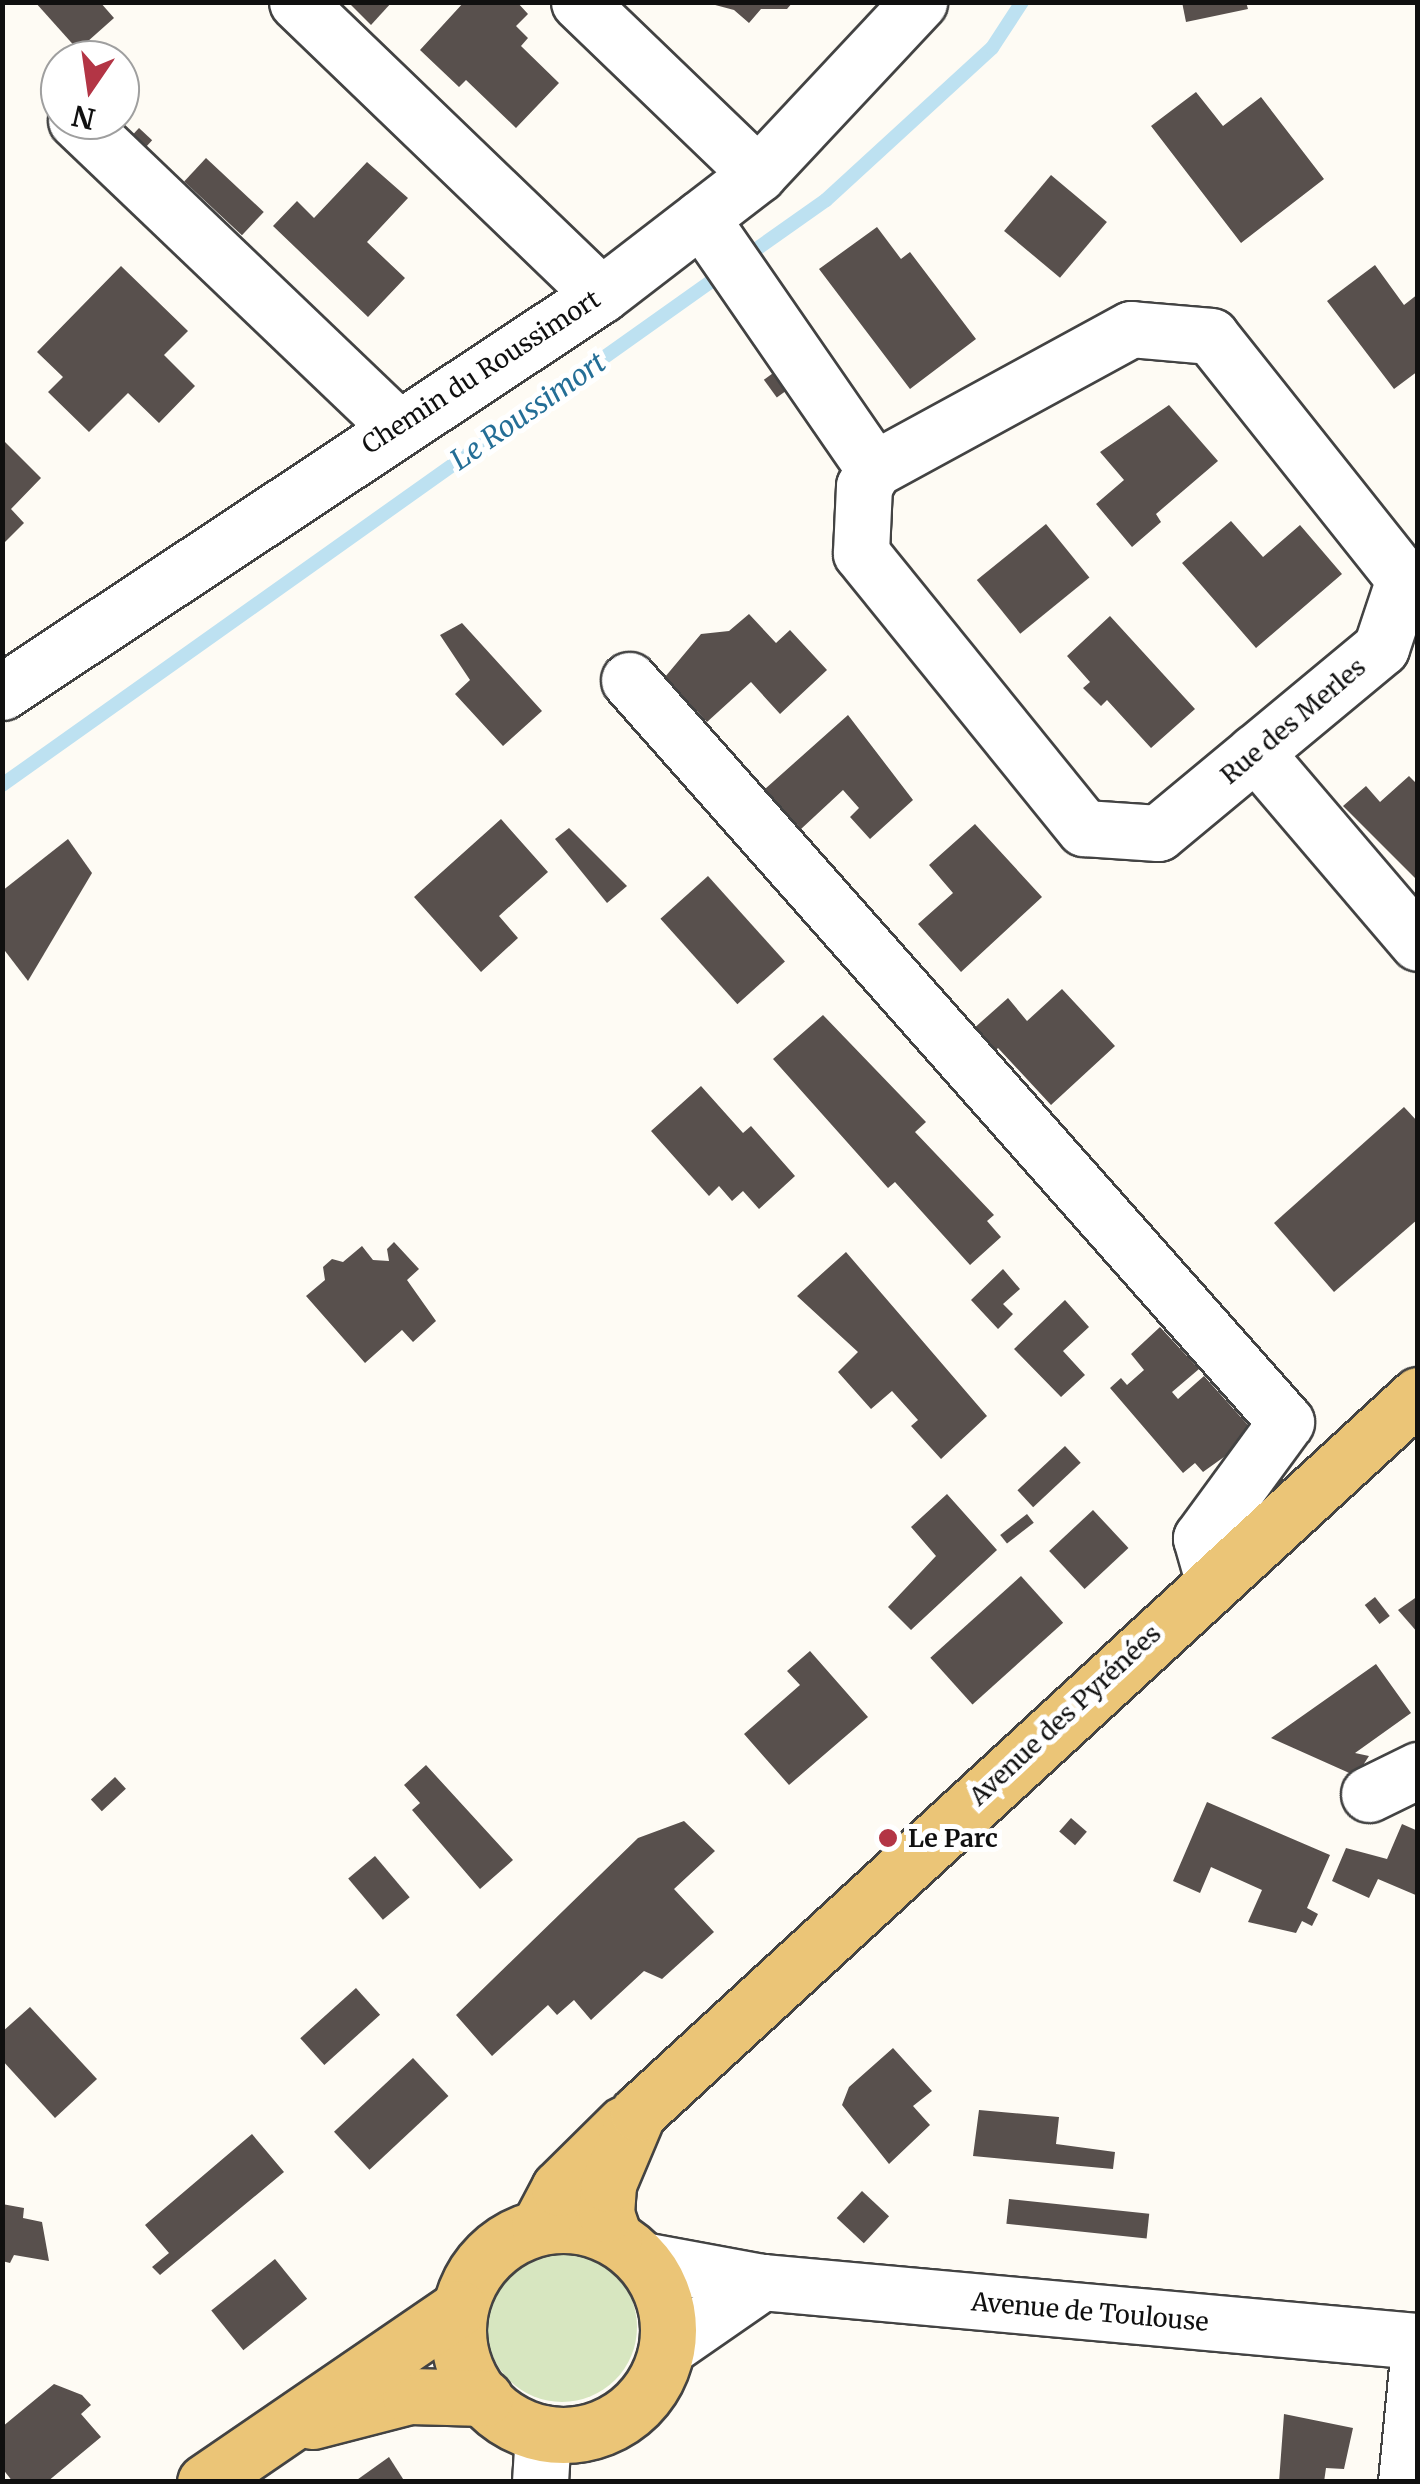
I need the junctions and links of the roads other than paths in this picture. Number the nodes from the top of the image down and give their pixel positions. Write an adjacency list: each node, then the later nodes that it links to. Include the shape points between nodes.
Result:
1 (297, 2): 7 (street)
2 (578, 2): 5 (street)
3 (919, 2): 5 (street, Chemin du Roussimort)
4 (97, 140): 8 (street)
5 (758, 174): 6 (street, Chemin du Roussimort)
6 (700, 218): 7 (street, Chemin du Roussimort); 9 (street)
7 (601, 295): 8 (street, Chemin du Roussimort)
8 (396, 426): 10 (street, Chemin du Roussimort)
9 (874, 469): 12 (street, Rue des Merles, via 864,486 861,553 1084,828 1158,833); 12 (street, Rue des Merles, via 1131,330 1210,336 1404,579 1381,648)
10 (10, 673)
11 (629, 680): 15 (street, via 1286,1422 1201,1538)
12 (1255, 752): 13 (street)
13 (1418, 942)
14 (1418, 1395): 15 (main road, Avenue des Pyrénées)
15 (1212, 1580): 18 (main road, Avenue des Pyrénées)
16 (1418, 1770): 17 (street)
17 (1369, 1794)
18 (638, 2112): 19 (main road, via 559,2188); 20 (main road, Avenue des Pyrénées, via 608,2184 606,2214)
19 (539, 2226): 20 (main road, via 592,2228); 22 (main road, via 484,2258)
20 (629, 2248): 21 (street, Avenue de Toulouse); 24 (main road, via 665,2302)
21 (762, 2282): 23 (street, Avenue de Toulouse); 24 (street)
22 (459, 2308): 26 (main road, via 466,2374); 27 (main road)
23 (1418, 2342)
24 (667, 2348): 28 (main road, via 655,2382 631,2410)
25 (1418, 2357): 30 (street)
26 (485, 2398): 27 (main road, via 410,2396); 28 (main road, via 522,2427)
27 (281, 2429): 29 (main road)
28 (542, 2457)
29 (204, 2482)
30 (1406, 2482)

